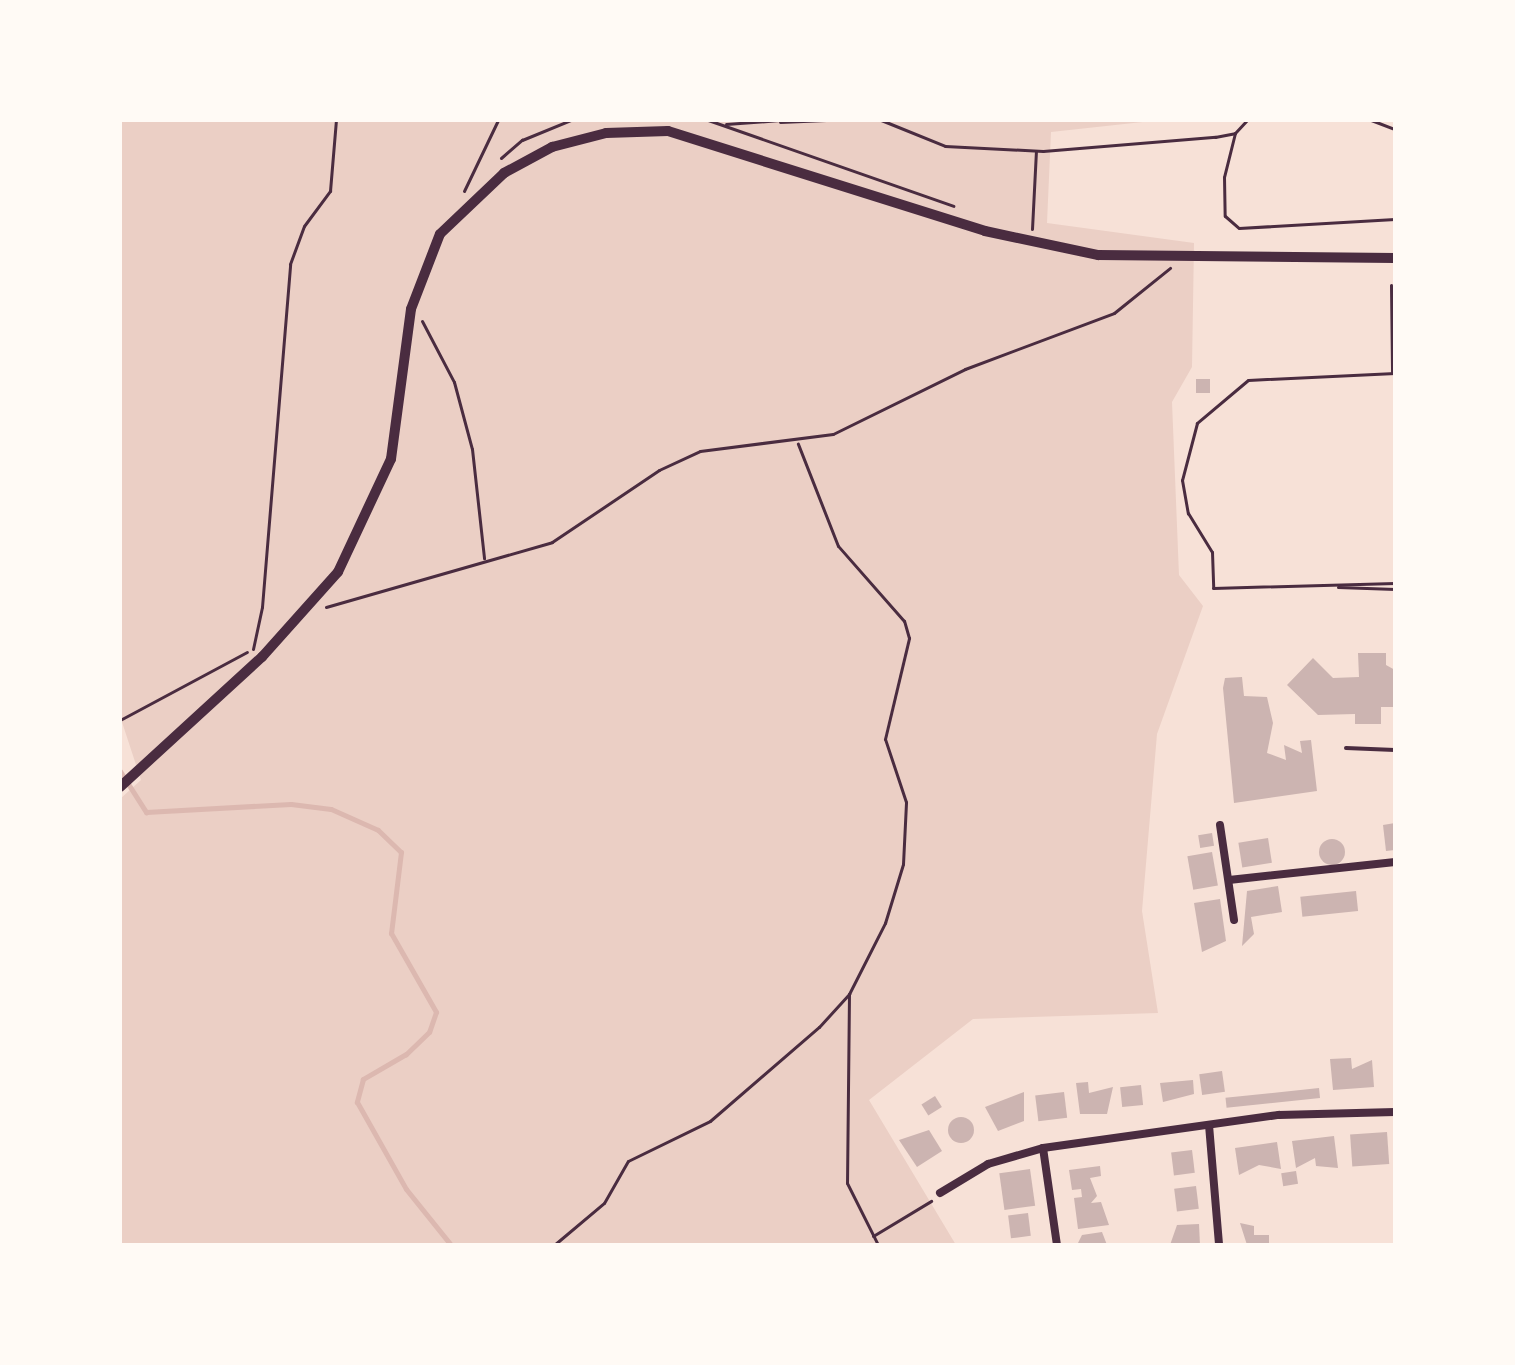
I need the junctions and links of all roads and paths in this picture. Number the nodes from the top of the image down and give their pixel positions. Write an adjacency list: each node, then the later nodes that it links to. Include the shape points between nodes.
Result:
1 (336, 120): 32 (path, via 330,191 304,226 290,264 262,607 253,649)
2 (498, 120): 15 (path, via 464,191)
3 (571, 120): 14 (path, via 522,140)
4 (708, 120): 10 (path)
5 (826, 120): 9 (path)
6 (881, 120): 13 (path, via 945,146)
7 (1247, 120): 12 (path)
8 (1371, 120): 11 (path)
9 (780, 121): 10 (path)
10 (723, 124): 16 (path)
11 (1395, 129)
12 (1235, 133): 13 (path); 17 (path, via 1225,165 1225,216 1239,228)
13 (1036, 151): 19 (path)
14 (496, 163)
15 (485, 173)
16 (962, 210)
17 (1395, 219)
18 (1018, 228): 19 (path)
19 (1031, 233): 20 (path)
20 (1044, 236)
21 (1395, 258): 22 (street)
22 (1181, 260): 24 (street, via 1021,241 731,146 634,130 566,143 504,173 440,234); 26 (path, via 1114,313)
23 (1391, 285): 25 (path)
24 (411, 309): 27 (path, via 454,382 472,449); 35 (street, via 391,459 357,542 293,626)
25 (1394, 373): 29 (path, via 1248,380 1208,410 1185,452 1183,496 1212,552 1213,588)
26 (798, 444): 27 (path, via 700,451 552,542); 40 (path, via 838,546 904,621 909,638 885,739 906,802 903,864 885,923)
27 (484, 558): 31 (path)
28 (1395, 583): 29 (path)
29 (1338, 587): 30 (path)
30 (1395, 589)
31 (327, 607)
32 (120, 720)
33 (1346, 748): 34 (lane)
34 (1395, 750)
35 (120, 787)
36 (1220, 825): 38 (street)
37 (1395, 862): 38 (street)
38 (1229, 880): 39 (street)
39 (1234, 920)
40 (849, 994): 45 (path, via 847,1183); 46 (path, via 710,1121 628,1161 604,1203)
41 (1395, 1112): 42 (street)
42 (1209, 1125): 43 (street); 49 (street)
43 (1043, 1148): 44 (street, via 988,1164); 48 (street)
44 (940, 1193): 45 (path)
45 (873, 1236): 47 (path)
46 (554, 1245)
47 (878, 1245)
48 (1057, 1245)
49 (1219, 1245)

